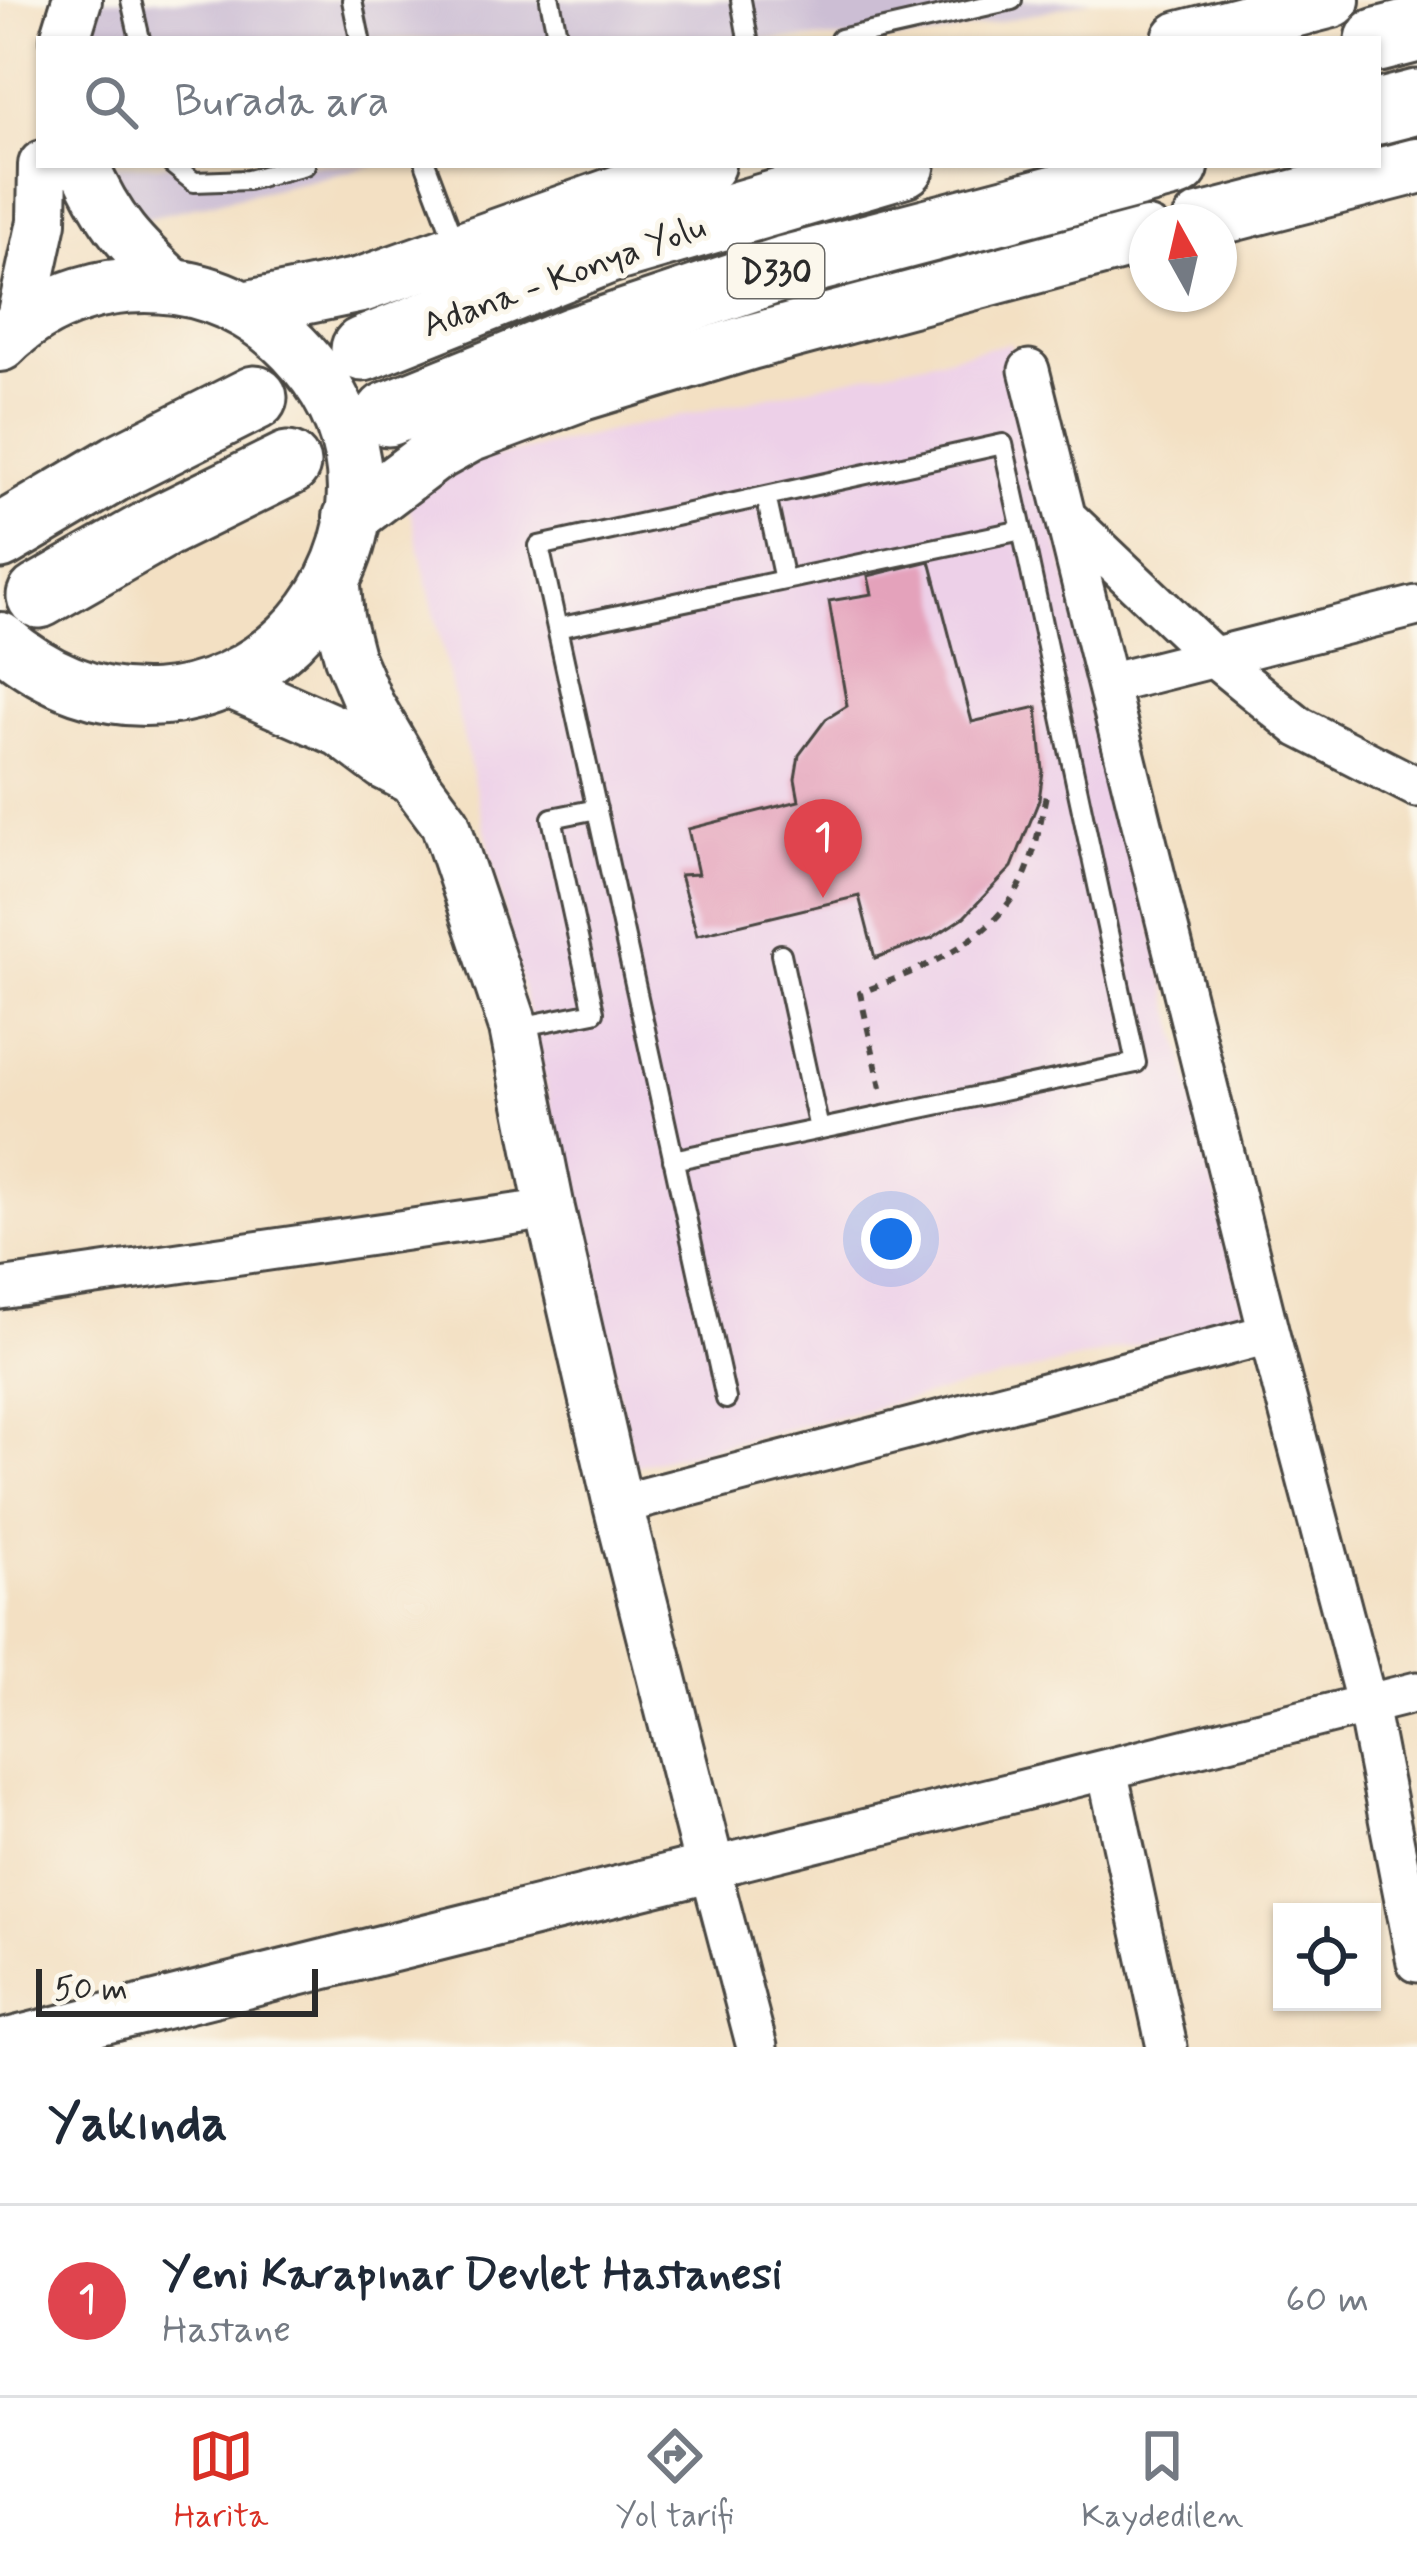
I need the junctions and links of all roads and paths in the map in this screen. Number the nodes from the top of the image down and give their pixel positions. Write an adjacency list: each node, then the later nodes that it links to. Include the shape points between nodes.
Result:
1 (77, 0): 10 (street)
2 (131, 0): 11 (lane)
3 (352, 0): 12 (lane)
4 (550, 0): 13 (lane)
5 (741, 0): 14 (lane)
6 (1012, 0): 8 (lane)
7 (1332, 0): 16 (main road)
8 (959, 6): 15 (lane)
9 (1417, 30): 17 (highway)
10 (65, 36)
11 (139, 36)
12 (359, 36)
13 (557, 36)
14 (747, 36)
15 (850, 36)
16 (1192, 36)
17 (1381, 39)
18 (1417, 102): 19 (highway)
19 (1381, 111)
20 (1417, 166): 29 (main road)
21 (43, 168): 34 (street, via 40,239)
22 (85, 168): 32 (street, via 129,242)
23 (177, 168): 24 (lane, via 194,182)
24 (293, 168)
25 (427, 168): 31 (lane)
26 (697, 168): 31 (main road)
27 (893, 168): 35 (highway, Adana - Konya Yolu / D330, via 606,252)
28 (1166, 168): 38 (highway, D330, via 785,268 576,338)
29 (1237, 212)
30 (1129, 241): 41 (main road, via 582,393 469,435)
31 (459, 251): 33 (main road, via 361,285)
32 (178, 288): 33 (main road); 34 (main road, via 93,291)
33 (244, 309): 41 (main road, via 293,346 329,396 350,454)
34 (10, 335)
35 (363, 349)
36 (1029, 370): 42 (street)
37 (256, 398): 44 (highway)
38 (388, 414)
39 (288, 464): 48 (highway, via 162,526)
40 (766, 496): 43 (lane, via 1003,444); 46 (lane); 49 (lane, via 539,546)
41 (351, 517): 45 (main road)
42 (1066, 518): 50 (street); 52 (street)
43 (1022, 530): 46 (lane); 55 (lane)
44 (0, 537)
45 (334, 576): 51 (main road, via 302,628); 56 (street, via 349,657)
46 (784, 580): 49 (lane)
47 (1417, 606): 50 (street)
48 (19, 618): 53 (main road, via 46,674)
49 (557, 628): 58 (lane)
50 (1213, 657): 52 (street); 57 (street, via 1299,727)
51 (226, 682): 53 (main road, via 135,699); 56 (street, via 340,732)
52 (1108, 684): 66 (street)
53 (74, 686): 54 (main road)
54 (0, 695)
55 (1074, 776): 61 (path, via 1049,781 1029,866 992,920 964,948 860,993); 61 (lane, via 1136,1063)
56 (413, 780): 60 (street, via 459,857)
57 (1417, 787)
58 (596, 809): 60 (lane, via 552,818 594,1012); 63 (lane)
59 (781, 954): 62 (lane)
60 (514, 1028): 64 (street)
61 (887, 1115): 62 (lane)
62 (819, 1129): 63 (lane)
63 (674, 1160): 67 (lane)
64 (550, 1209): 65 (street); 68 (street)
65 (0, 1289)
66 (1269, 1334): 68 (street); 70 (street)
67 (726, 1399)
68 (618, 1505): 72 (street)
69 (1417, 1692): 70 (street)
70 (1367, 1705): 71 (street); 73 (street)
71 (1107, 1770): 72 (street); 77 (street)
72 (710, 1868): 74 (street); 76 (street)
73 (1417, 1962)
74 (121, 2031): 75 (street)
75 (0, 2044)
76 (757, 2047)
77 (1166, 2047)

